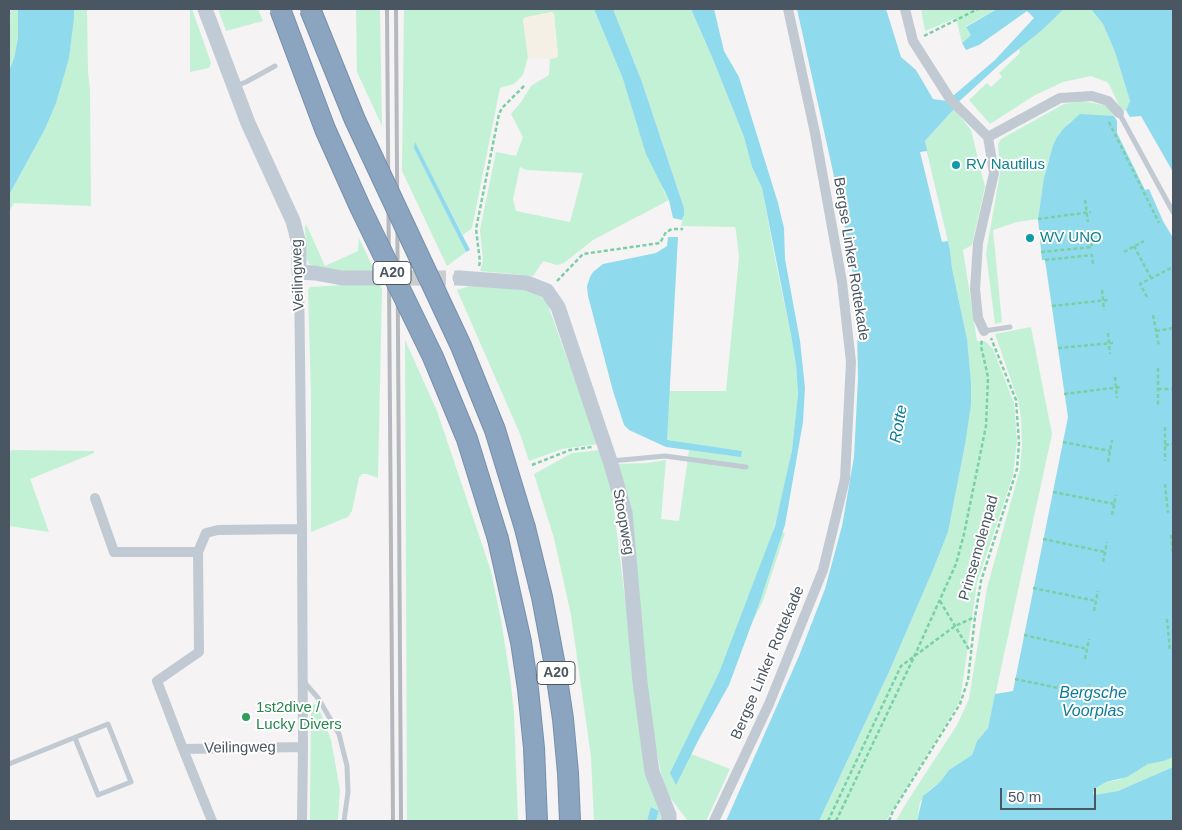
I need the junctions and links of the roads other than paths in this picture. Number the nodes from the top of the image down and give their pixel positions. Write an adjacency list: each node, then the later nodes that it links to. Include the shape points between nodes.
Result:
1 (205, 9): 7 (street, Veilingweg)
2 (280, 9): 29 (highway, A20, bridge, via 325,129 433,357 467,439 498,539 521,642 534,748)
3 (310, 9): 30 (highway, A20, bridge, via 355,120 464,354 495,430 542,597 560,702)
4 (788, 9): 32 (street, Bergse Linker Rottekade, via 842,282 851,362 845,479 823,570 769,704)
5 (905, 9): 9 (street, via 913,41 953,102)
6 (275, 66): 7 (lane)
7 (234, 86): 11 (street, Veilingweg, via 296,228)
8 (1121, 117): 9 (street, via 1108,101 1092,96 1060,98); 10 (lane)
9 (988, 137): 15 (street, via 994,173 978,243 975,289 978,318)
10 (1173, 212)
11 (299, 272): 12 (street, via 342,278); 19 (street, Veilingweg)
12 (381, 278)
13 (466, 278): 16 (street, Stoopweg, via 527,283 547,291 558,307)
14 (1010, 327): 15 (lane)
15 (984, 331)
16 (610, 461): 17 (lane, via 665,456); 31 (street, Stoopweg, via 625,512 640,682 652,772)
17 (746, 467)
18 (95, 498): 20 (street, via 114,552)
19 (302, 529): 20 (street, via 218,530 206,533); 21 (street, Veilingweg)
20 (198, 552): 24 (street, Veilingweg, via 199,652 157,681)
21 (303, 681): 23 (street, Veilingweg); 28 (lane, via 318,698 340,734 347,766)
22 (75, 738): 22 (lane, via 108,724 131,782 98,796); 25 (lane)
23 (303, 747): 24 (street, Veilingweg); 27 (street)
24 (183, 749): 26 (street)
25 (9, 764)
26 (212, 821)
27 (302, 821)
28 (344, 821)
29 (537, 821)
30 (570, 821)
31 (669, 821)
32 (714, 821)

